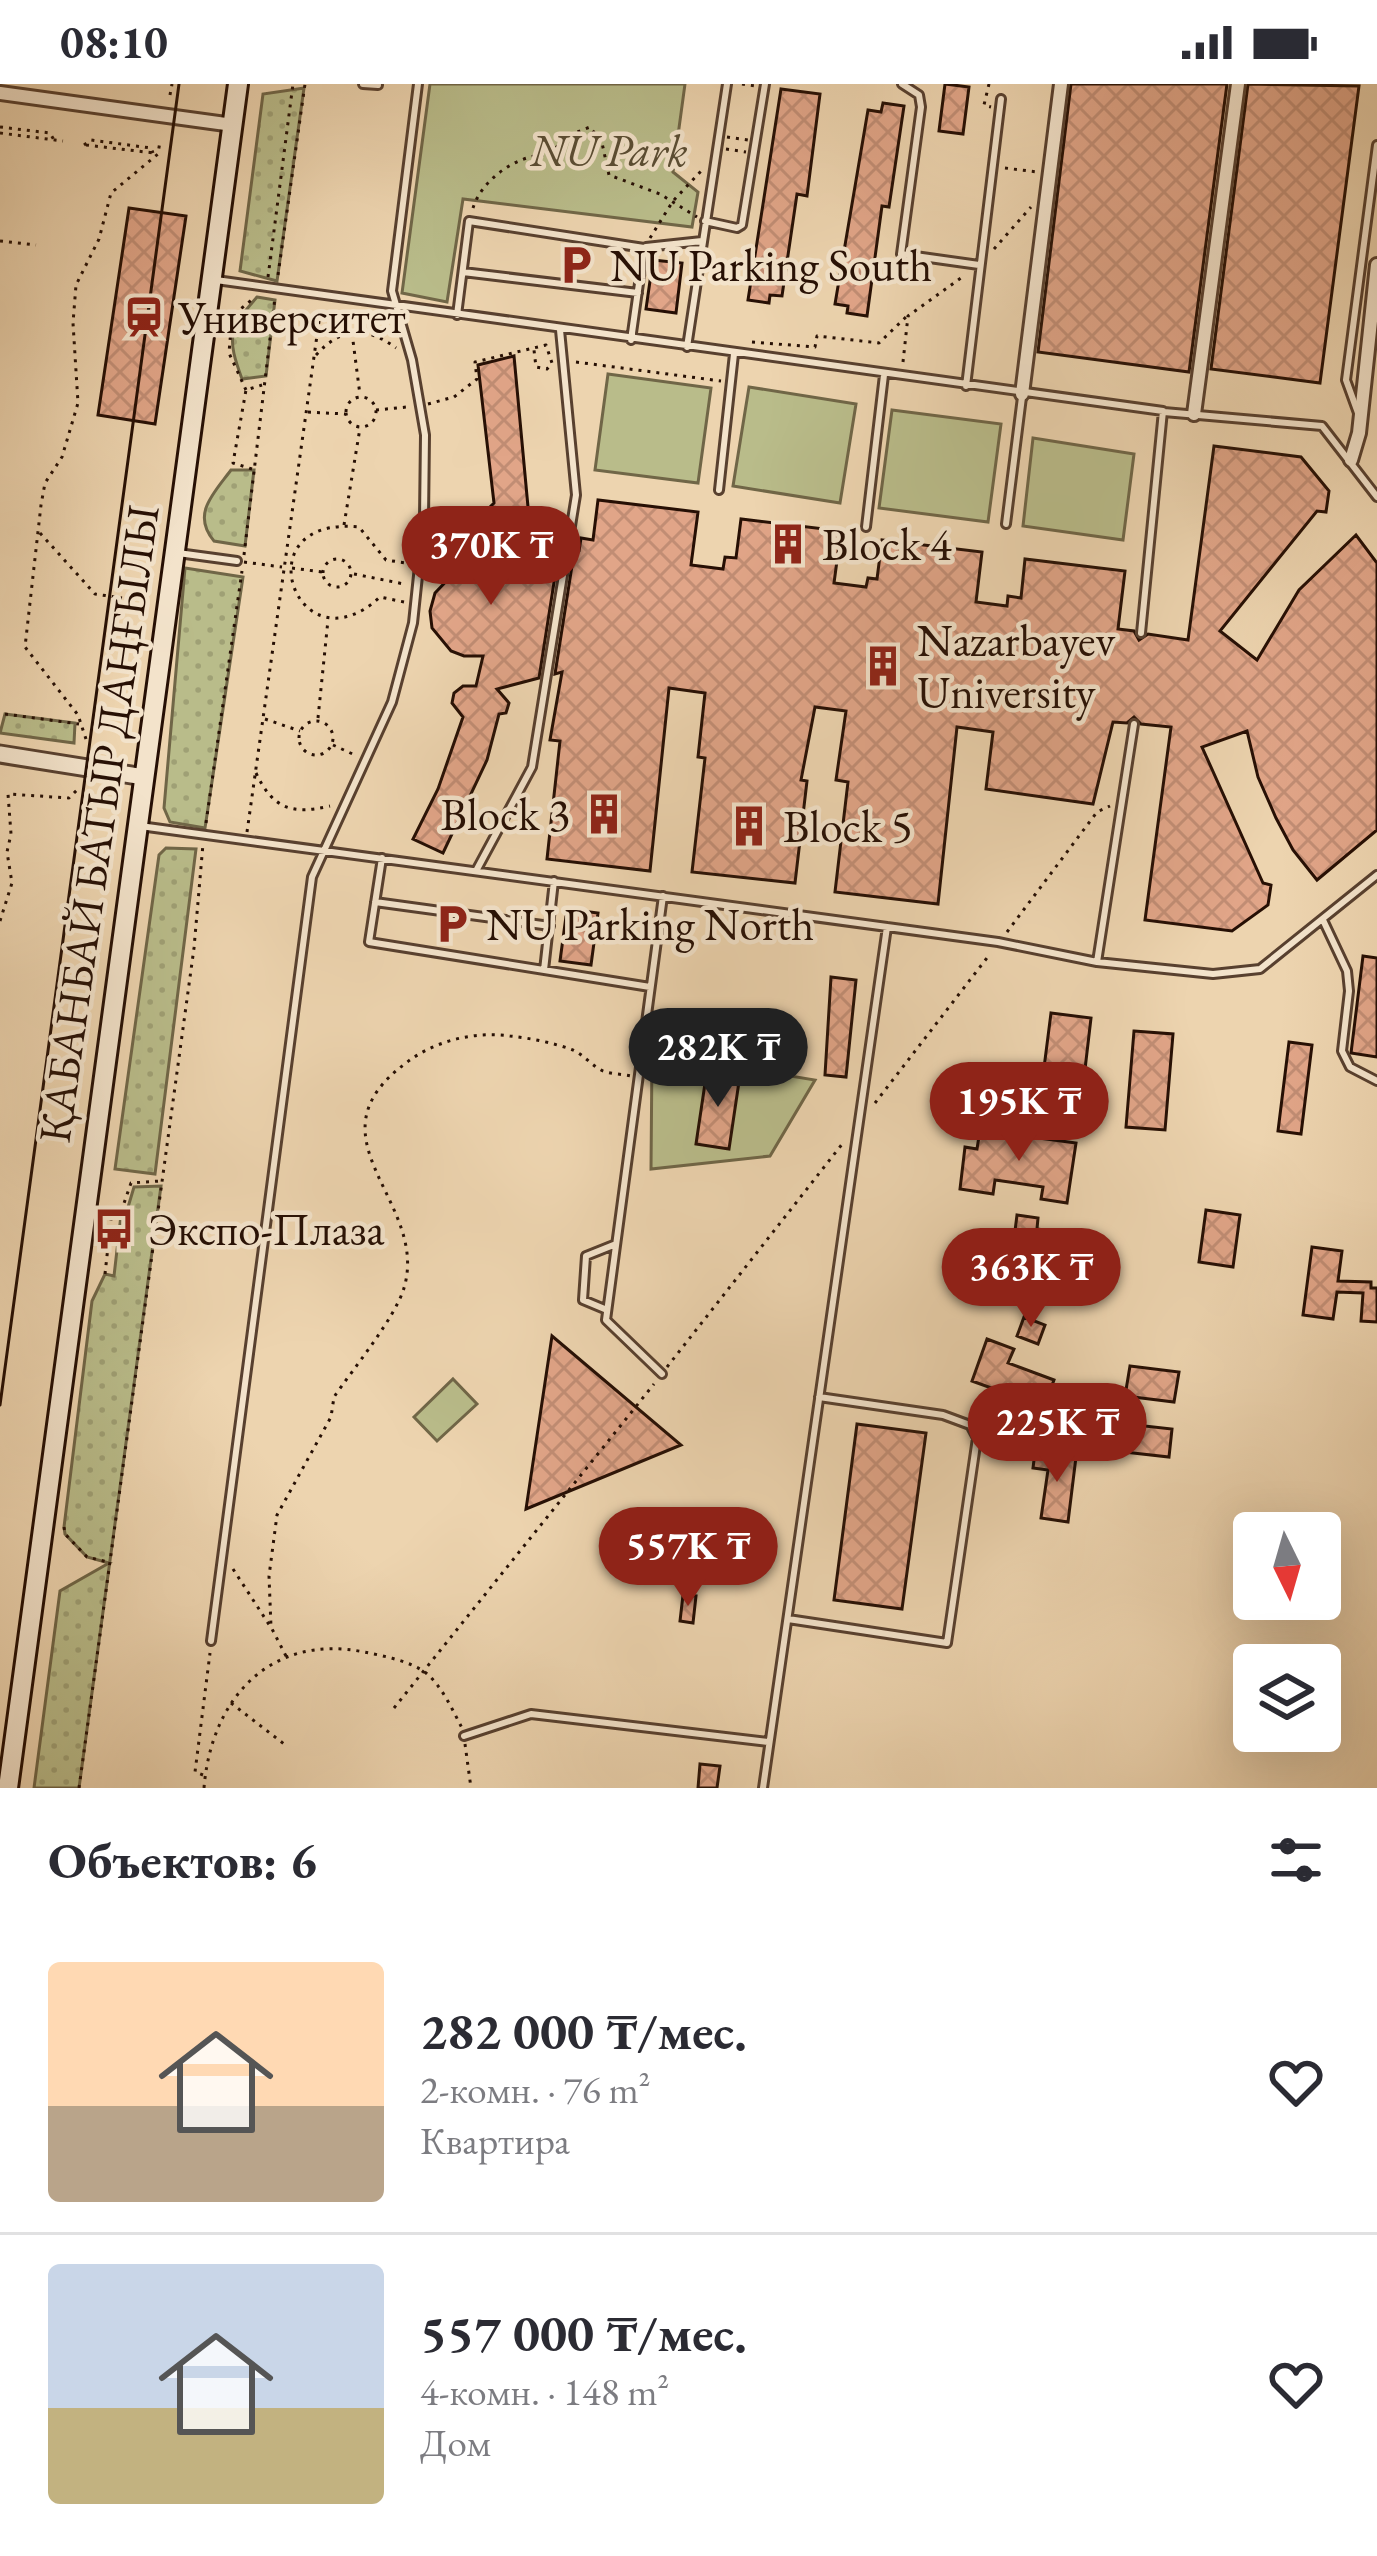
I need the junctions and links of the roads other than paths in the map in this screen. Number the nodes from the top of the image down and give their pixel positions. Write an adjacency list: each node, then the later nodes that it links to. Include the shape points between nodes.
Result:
1 (85, 84): 13 (street)
2 (238, 84): 14 (main road, ҚАБАНБАЙ БАТЫР ДАҢҒЫЛЫ)
3 (363, 84): 9 (lane)
4 (418, 84): 24 (lane, via 392,291)
5 (727, 84): 16 (lane)
6 (902, 84): 19 (lane, via 919,95 921,107 901,254)
7 (1060, 84): 32 (street)
8 (1238, 84): 34 (street)
9 (378, 85)
10 (764, 85): 16 (lane, via 742,225)
11 (0, 93): 13 (street)
12 (1001, 99): 19 (lane)
13 (80, 104): 14 (street)
14 (233, 125): 22 (main road, ҚАБАНБАЙ БАТЫР ДАҢҒЫЛЫ)
15 (1377, 145): 35 (lane, via 1346,380)
16 (704, 221): 17 (lane)
17 (702, 241): 18 (lane); 28 (lane)
18 (644, 248): 21 (lane, via 469,221); 23 (lane)
19 (979, 265): 31 (lane)
20 (1377, 266): 35 (street)
21 (463, 272): 23 (lane); 25 (lane)
22 (212, 280): 24 (lane); 41 (main road, ҚАБАНБАЙ БАТЫР ДАҢҒЫЛЫ)
23 (638, 292): 27 (lane)
24 (397, 308): 25 (lane); 48 (lane, via 425,435 416,604 392,702)
25 (457, 315): 26 (lane)
26 (560, 329): 27 (lane); 50 (lane, via 576,495 532,767)
27 (632, 340): 28 (lane)
28 (687, 347): 29 (lane)
29 (734, 354): 30 (lane); 37 (lane)
30 (884, 375): 31 (lane); 40 (lane)
31 (966, 386): 32 (lane)
32 (1022, 394): 33 (lane); 39 (lane)
33 (1162, 411): 34 (lane); 43 (lane)
34 (1194, 414): 36 (lane, via 1322,426)
35 (1360, 418): 36 (street)
36 (1351, 460): 38 (lane)
37 (719, 490)
38 (1377, 497)
39 (1006, 524)
40 (866, 527)
41 (175, 552): 42 (lane); 46 (main road, ҚАБАНБАЙ БАТЫР ДАҢҒЫЛЫ)
42 (237, 561)
43 (1141, 633)
44 (1134, 724): 58 (lane)
45 (0, 756): 46 (street)
46 (144, 777): 47 (main road, ҚАБАНБАЙ БАТЫР ДАҢҒЫЛЫ)
47 (138, 825): 48 (lane); 70 (main road, ҚАБАНБАЙ БАТЫР ДАҢҒЫЛЫ)
48 (322, 850): 49 (lane); 67 (lane, via 312,877)
49 (382, 858): 50 (lane); 54 (lane)
50 (476, 871): 52 (lane)
51 (1377, 875): 55 (lane)
52 (554, 881): 53 (lane); 56 (lane)
53 (662, 896): 57 (lane); 60 (lane)
54 (375, 902): 56 (lane); 59 (lane, via 369,943)
55 (1323, 920): 58 (lane, via 1260,969 1213,974); 61 (lane, via 1347,971 1342,1051 1349,1066)
56 (550, 926): 59 (lane)
57 (887, 927): 58 (lane); 65 (lane)
58 (1097, 962)
59 (544, 970): 60 (lane)
60 (650, 987): 62 (lane)
61 (1377, 1082)
62 (616, 1244): 63 (lane); 63 (lane, via 586,1256 583,1300)
63 (608, 1310): 64 (lane, via 606,1320)
64 (662, 1374)
65 (819, 1397): 66 (lane); 66 (lane, via 970,1425 977,1438 964,1529 947,1642)
66 (787, 1619): 69 (lane)
67 (212, 1641)
68 (464, 1736): 69 (lane, via 531,1714)
69 (768, 1742): 71 (lane)
70 (6, 1775)
71 (763, 1788)

